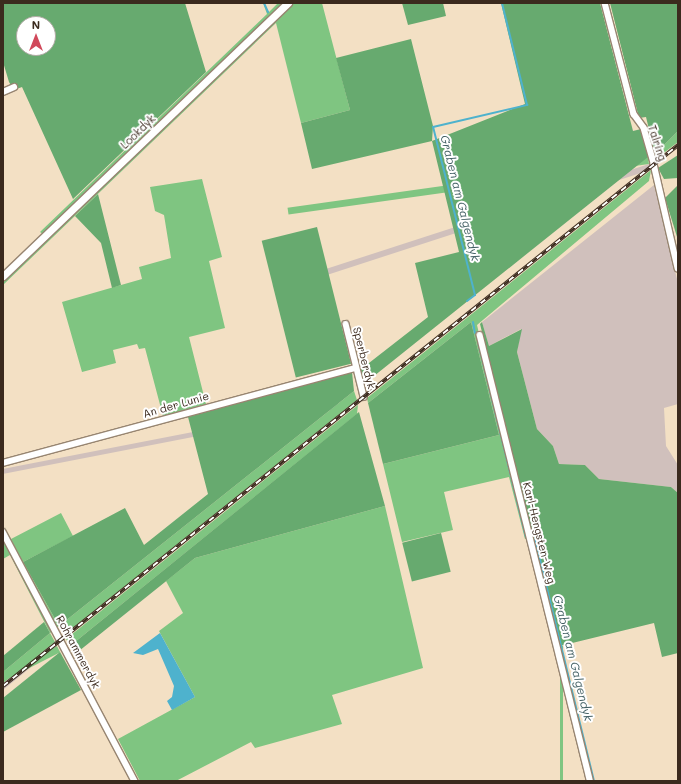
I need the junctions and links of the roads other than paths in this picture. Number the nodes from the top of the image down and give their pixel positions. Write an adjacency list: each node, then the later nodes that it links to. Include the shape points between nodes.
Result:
1 (288, 3): 6 (street, Lookdyk)
2 (605, 3): 5 (street, Talring, via 634,114 644,128 654,164)
3 (14, 86): 4 (street)
4 (3, 92)
5 (678, 268)
6 (3, 276)
7 (346, 324): 9 (street, Sperberdyk)
8 (480, 336): 14 (street, Karl-Hengsten-Weg)
9 (355, 368): 10 (street, Sperberdyk); 11 (street, An der Lunie)
10 (364, 397)
11 (3, 463)
12 (3, 532): 13 (street, Rohrammerdyk)
13 (135, 781)
14 (590, 781)

